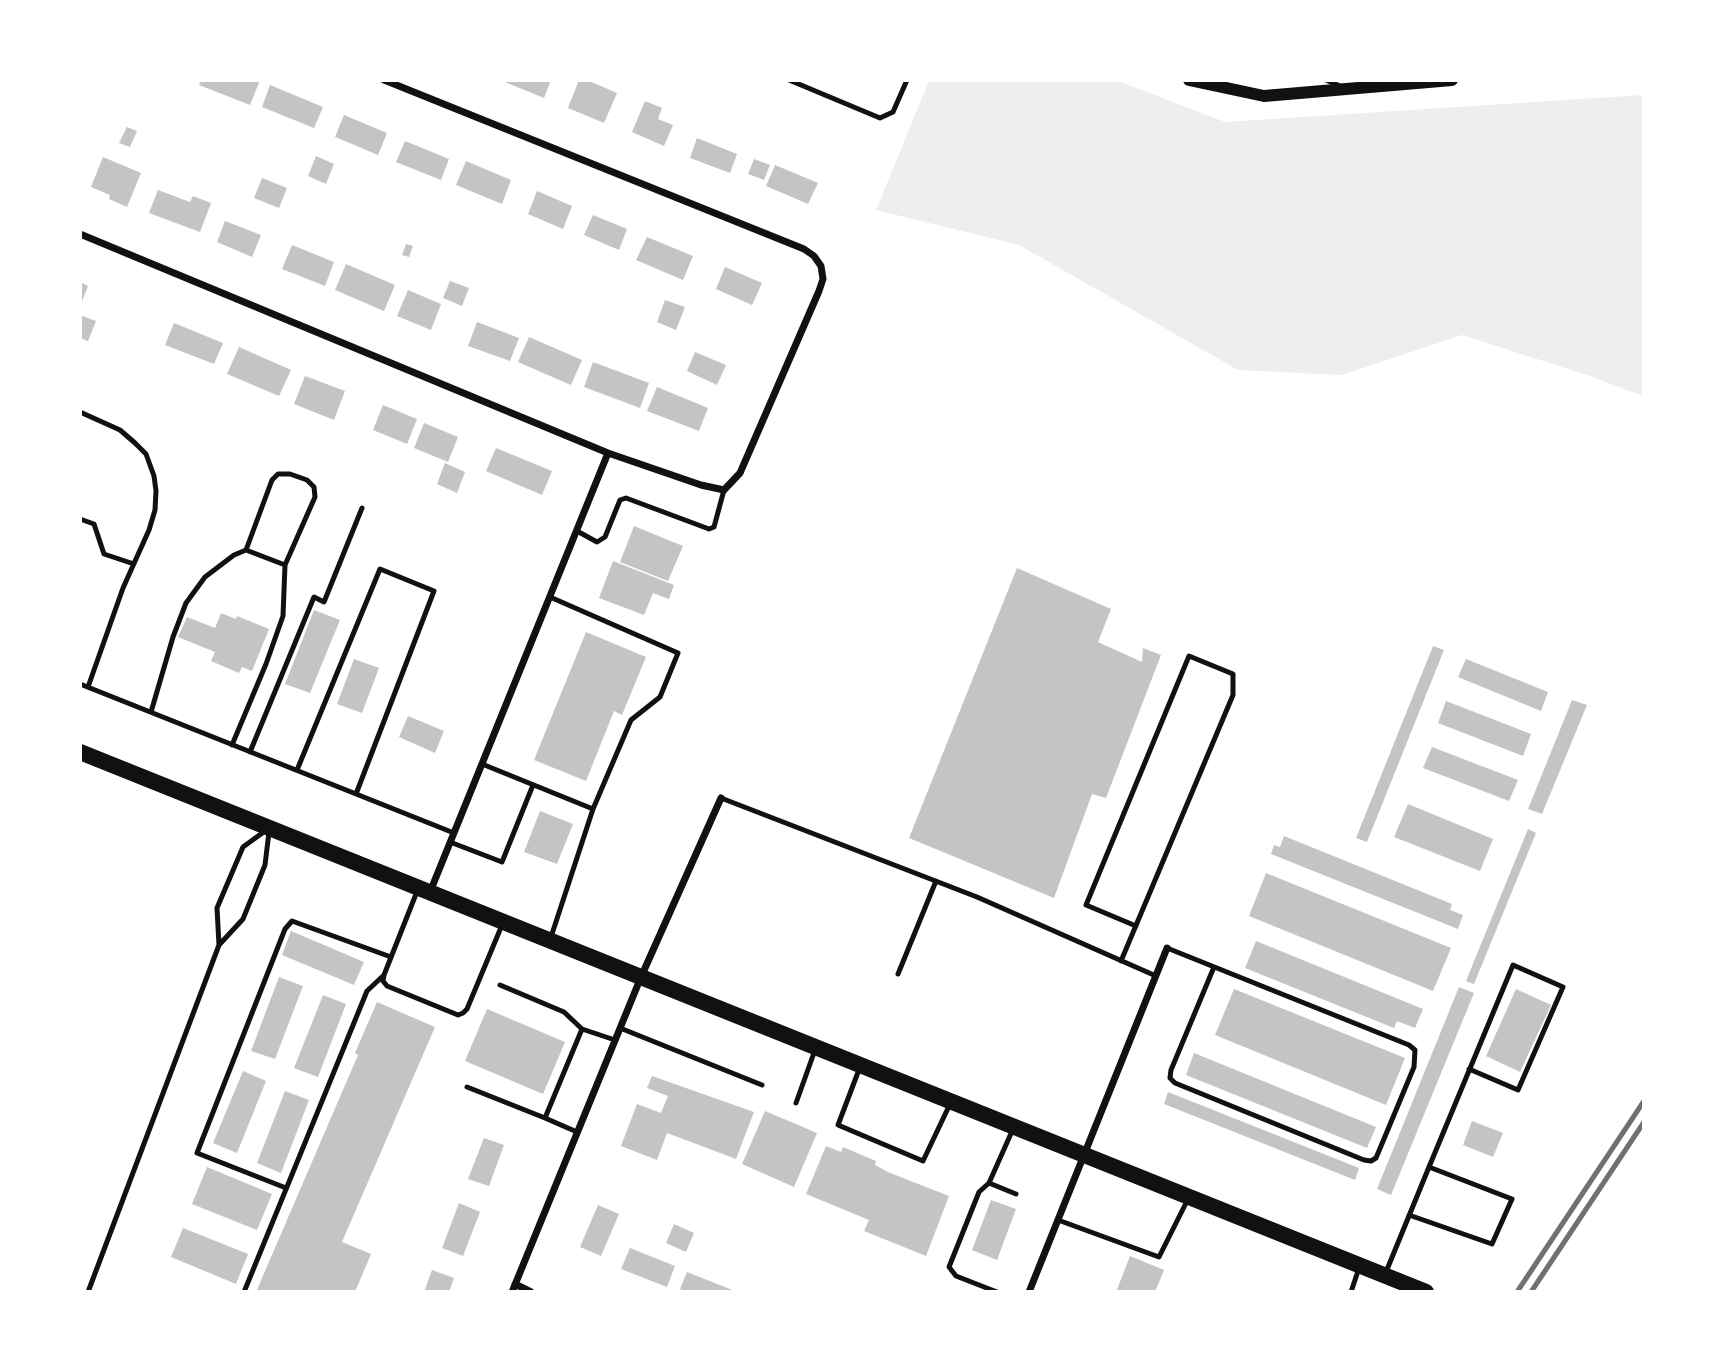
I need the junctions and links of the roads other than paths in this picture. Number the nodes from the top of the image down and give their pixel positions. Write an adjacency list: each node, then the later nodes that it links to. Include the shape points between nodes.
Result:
1 (384, 80): 11 (street, via 814,256 823,279 819,292 740,473)
2 (789, 80): 3 (lane, via 880,118 893,112)
3 (907, 80)
4 (1326, 80): 7 (lane)
5 (1452, 80): 7 (street)
6 (1195, 81): 7 (street, via 1264,96)
7 (1349, 90)
8 (80, 234): 10 (street)
9 (80, 412): 16 (lane, via 120,430 146,454 154,476 155,510)
10 (608, 453): 11 (street); 14 (street)
11 (724, 490): 14 (lane, via 715,527 709,529 626,498 620,500 605,537 597,542)
12 (362, 508): 24 (lane, via 324,602 314,597)
13 (80, 519): 16 (lane, via 94,524 104,554)
14 (577, 531): 18 (street)
15 (246, 550): 17 (lane); 17 (lane, via 272,480 278,474 290,474 307,480 315,497); 21 (lane, via 205,577 186,603)
16 (134, 564): 20 (lane)
17 (285, 565): 22 (lane, via 283,616)
18 (550, 597): 25 (street); 30 (lane, via 678,653 660,697 631,720)
19 (80, 684): 20 (lane)
20 (88, 687): 21 (lane)
21 (151, 712): 22 (lane)
22 (232, 745): 24 (lane)
23 (80, 752): 31 (main road)
24 (250, 752): 26 (lane)
25 (482, 764): 27 (lane); 32 (street)
26 (297, 770): 28 (lane); 28 (lane, via 380,569 434,591)
27 (533, 785): 30 (lane); 33 (lane, via 502,862)
28 (356, 794): 32 (lane)
29 (721, 798): 34 (lane); 47 (street)
30 (593, 809): 38 (lane)
31 (270, 828): 35 (main road); 39 (lane, via 265,865 243,919); 39 (lane, via 243,847 218,908)
32 (454, 833): 33 (street)
33 (450, 842): 35 (street)
34 (936, 881): 42 (lane); 44 (lane)
35 (424, 890): 36 (main road); 41 (lane)
36 (503, 922): 38 (main road); 45 (lane, via 463,1013 457,1015 387,986)
37 (1136, 926): 37 (lane, via 1233,695 1233,674 1189,656 1086,905); 42 (lane)
38 (550, 940): 47 (main road)
39 (219, 945): 73 (lane)
40 (1167, 948): 43 (lane); 46 (street)
41 (391, 957): 45 (lane); 65 (lane, via 292,921 285,929 197,1153)
42 (1121, 961): 46 (lane)
43 (1214, 967): 43 (lane, via 1415,1050 1414,1067 1376,1158 1364,1160 1170,1078)
44 (898, 974)
45 (384, 975): 65 (lane, via 367,991)
46 (1156, 976): 62 (street)
47 (641, 977): 50 (street); 52 (main road)
48 (500, 985): 49 (lane, via 564,1012)
49 (582, 1028): 51 (lane); 59 (lane)
50 (620, 1028): 51 (street); 55 (lane)
51 (615, 1040): 61 (street)
52 (816, 1047): 53 (main road); 58 (lane)
53 (861, 1065): 57 (main road); 57 (lane, via 838,1125 923,1161)
54 (1469, 1069): 54 (lane, via 1513,965 1563,987 1518,1090); 63 (lane)
55 (762, 1085)
56 (467, 1087): 59 (lane)
57 (951, 1101): 60 (main road)
58 (796, 1103)
59 (545, 1118): 61 (lane)
60 (1014, 1127): 62 (main road); 64 (lane)
61 (577, 1132): 72 (street)
62 (1084, 1155): 67 (main road); 69 (street)
63 (1429, 1167): 68 (lane); 68 (lane, via 1512,1199 1492,1244)
64 (989, 1183): 66 (lane); 76 (lane, via 979,1192 949,1267 956,1276)
65 (286, 1188): 74 (lane)
66 (1016, 1194)
67 (1189, 1196): 69 (lane, via 1159,1257); 70 (main road)
68 (1409, 1215): 71 (lane)
69 (1058, 1220): 77 (street)
70 (1361, 1265): 71 (main road); 78 (lane)
71 (1385, 1275): 79 (main road)
72 (513, 1288): 75 (street)
73 (88, 1292)
74 (244, 1292)
75 (531, 1292)
76 (997, 1292)
77 (1030, 1292)
78 (1351, 1292)
79 (1426, 1292)

